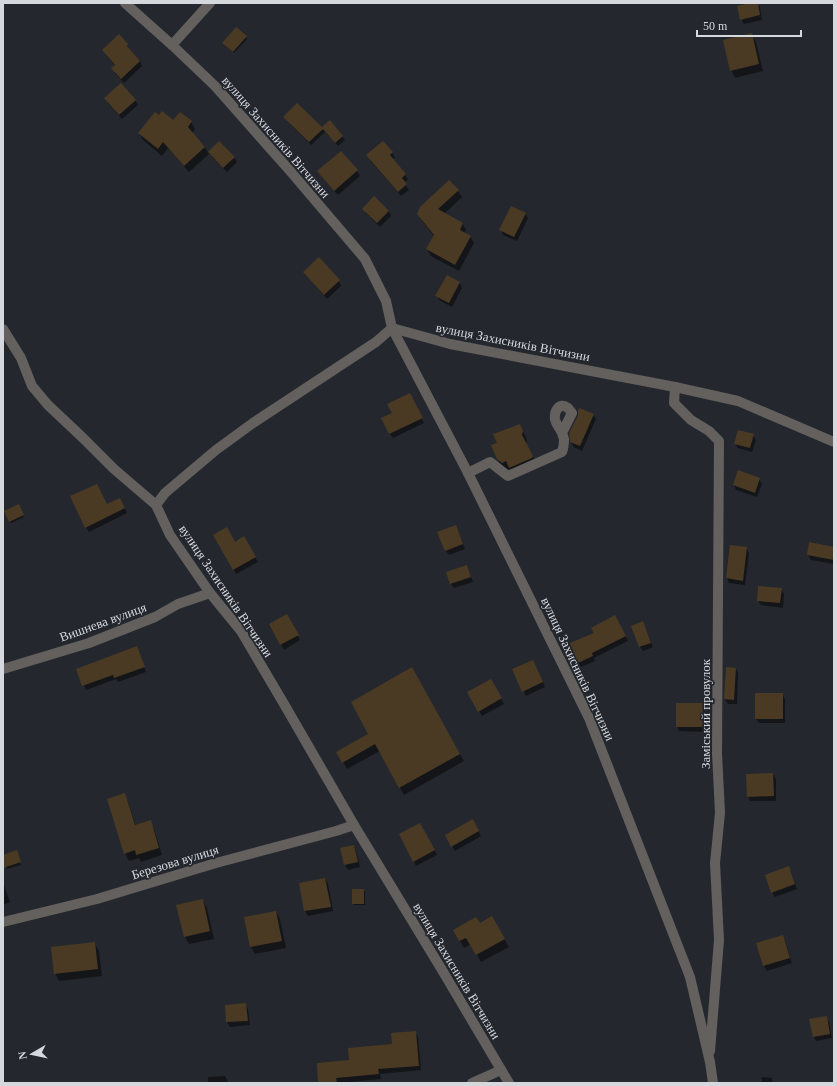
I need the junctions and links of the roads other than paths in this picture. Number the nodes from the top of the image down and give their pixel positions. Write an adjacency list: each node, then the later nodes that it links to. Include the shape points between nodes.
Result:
1 (125, 3): 3 (street, вулиця Захисників Вітчизни)
2 (210, 3): 3 (street)
3 (172, 45): 4 (street, вулиця Захисників Вітчизни, via 214,86 364,259 386,301)
4 (392, 328): 6 (street, вулиця Захисників Вітчизни, via 450,344); 9 (street, вулиця Захисників Вітчизни); 10 (street, via 376,342 216,450 165,493)
5 (3, 329): 10 (street, вулиця Захисників Вітчизни, via 21,358 32,386 48,405 114,470)
6 (675, 387): 8 (street, вулиця Захисників Вітчизни, via 738,401); 15 (street, Заміський провулок, via 674,403 691,420 719,441 717,753 720,813 715,863 719,940)
7 (562, 433): 9 (street, via 562,452 508,476 490,462)
8 (834, 442)
9 (468, 473): 15 (street, вулиця Захисників Вітчизни, via 589,718 690,977)
10 (156, 504): 11 (street, вулиця Захисників Вітчизни, via 170,535)
11 (210, 594): 12 (street, Вишнева вулиця, via 178,604 155,617 88,643); 13 (street, вулиця Захисників Вітчизни, via 241,631)
12 (3, 669)
13 (354, 825): 14 (street, Березова вулиця, via 97,899); 16 (street, вулиця Захисників Вітчизни)
14 (3, 922)
15 (710, 1062): 19 (street, вулиця Захисників Вітчизни)
16 (501, 1070): 17 (street); 18 (street, вулиця Захисників Вітчизни)
17 (472, 1083)
18 (509, 1083)
19 (713, 1083)

